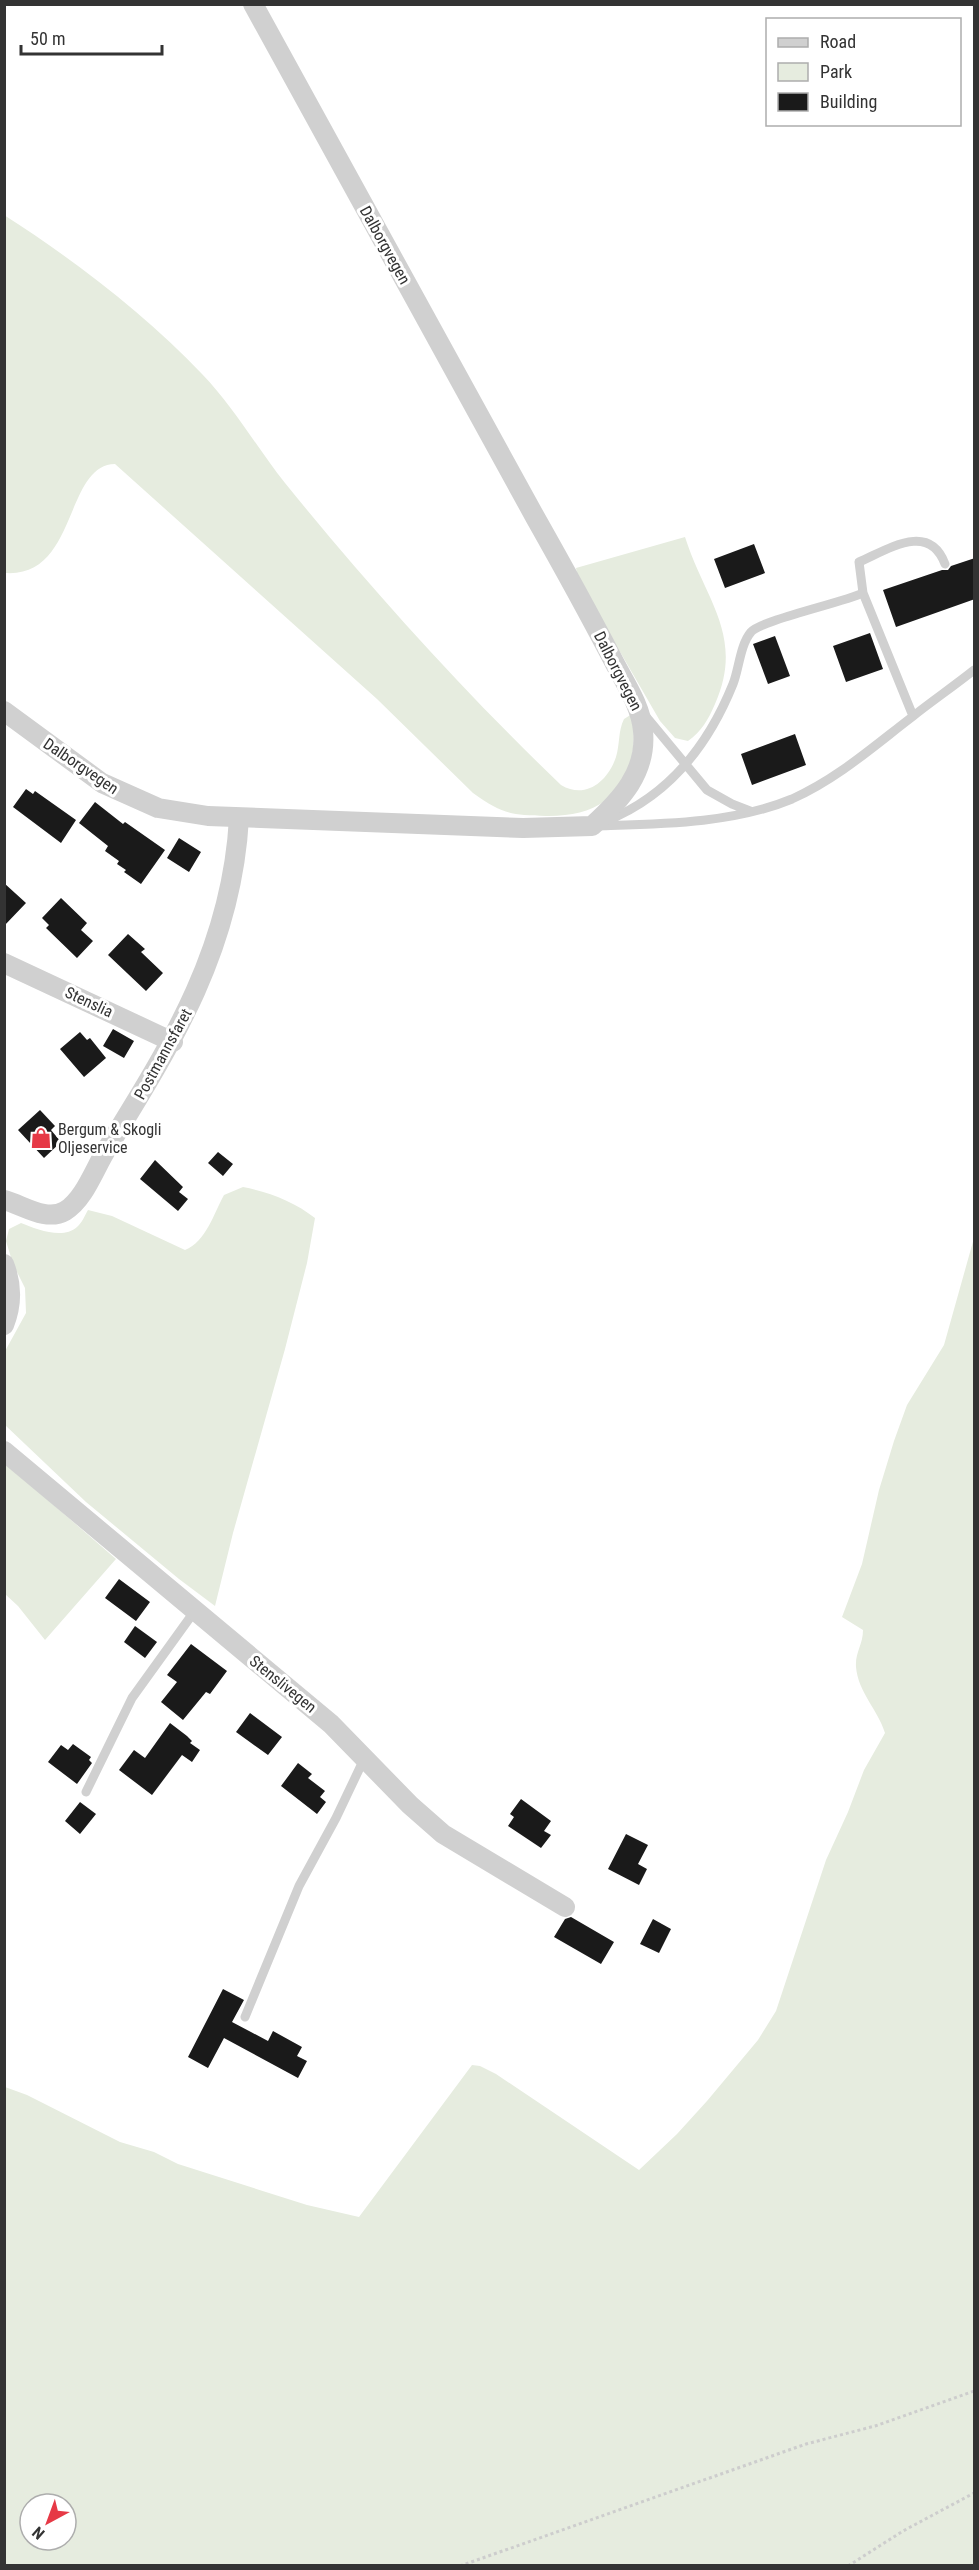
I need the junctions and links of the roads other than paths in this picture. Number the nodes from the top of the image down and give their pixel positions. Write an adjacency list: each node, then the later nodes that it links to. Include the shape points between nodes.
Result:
1 (253, 4): 5 (street, Dalborgvegen)
2 (945, 564): 3 (lane, via 937,550 922,541 899,544 859,562)
3 (863, 593): 7 (lane); 8 (lane, via 752,631 716,722)
4 (975, 670): 7 (lane)
5 (636, 705): 8 (lane); 11 (street, Dalborgvegen, via 644,742 638,770 622,797)
6 (4, 711): 10 (street, Dalborgvegen, via 102,783 139,801 182,813)
7 (913, 716): 9 (lane, via 825,782 792,799)
8 (686, 766): 9 (lane, via 717,797); 11 (lane, via 641,804)
9 (752, 812): 11 (lane)
10 (239, 818): 11 (street, Dalborgvegen, via 523,828); 13 (street, Postmannsfaret, via 218,932 197,991)
11 (592, 826)
12 (4, 963): 13 (street, Stenslia)
13 (172, 1042): 14 (street, Postmannsfaret, via 66,1211 52,1215)
14 (4, 1200)
15 (4, 1264): 16 (street, via 10,1301)
16 (4, 1325)
17 (4, 1451): 18 (street, Stenslivegen)
18 (194, 1612): 19 (street, Stenslivegen, via 314,1709); 20 (lane, via 132,1698)
19 (365, 1757): 21 (street, Stenslivegen, via 443,1834); 22 (lane, via 299,1886)
20 (86, 1792)
21 (565, 1907)
22 (245, 2017)

